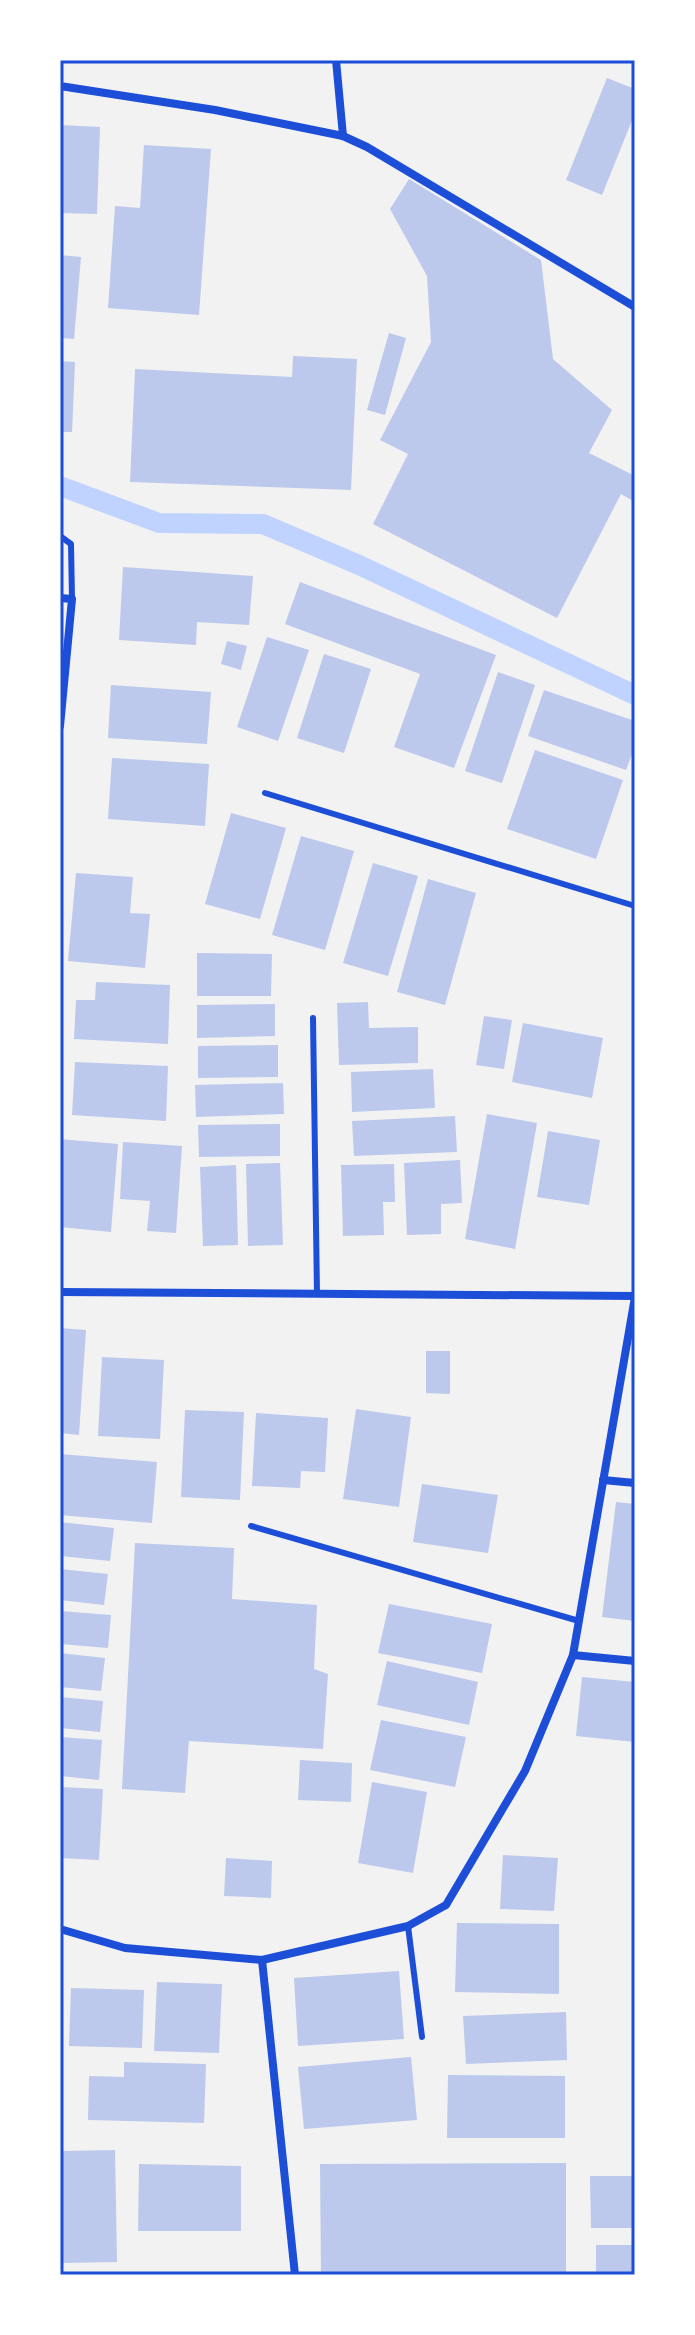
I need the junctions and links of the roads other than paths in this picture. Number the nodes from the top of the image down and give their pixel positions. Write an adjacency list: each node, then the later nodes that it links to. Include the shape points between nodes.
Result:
1 (336, 60): 3 (street)
2 (60, 86): 3 (street)
3 (343, 136): 4 (street)
4 (635, 307)
5 (60, 536): 7 (lane, via 71,544)
6 (60, 598): 7 (street)
7 (72, 599): 8 (street)
8 (60, 726)
9 (265, 793): 10 (lane)
10 (635, 906)
11 (313, 1018): 13 (lane)
12 (60, 1292): 13 (street)
13 (317, 1294): 14 (street)
14 (635, 1296): 15 (street)
15 (603, 1480): 16 (street); 18 (street)
16 (635, 1483)
17 (251, 1526): 18 (lane)
18 (579, 1621): 19 (street)
19 (573, 1655): 20 (street); 21 (street, via 525,1771 446,1905)
20 (635, 1661)
21 (408, 1926): 23 (street); 24 (lane)
22 (60, 1929): 23 (street, via 125,1948)
23 (262, 1960): 25 (street)
24 (422, 2037)
25 (295, 2275)

